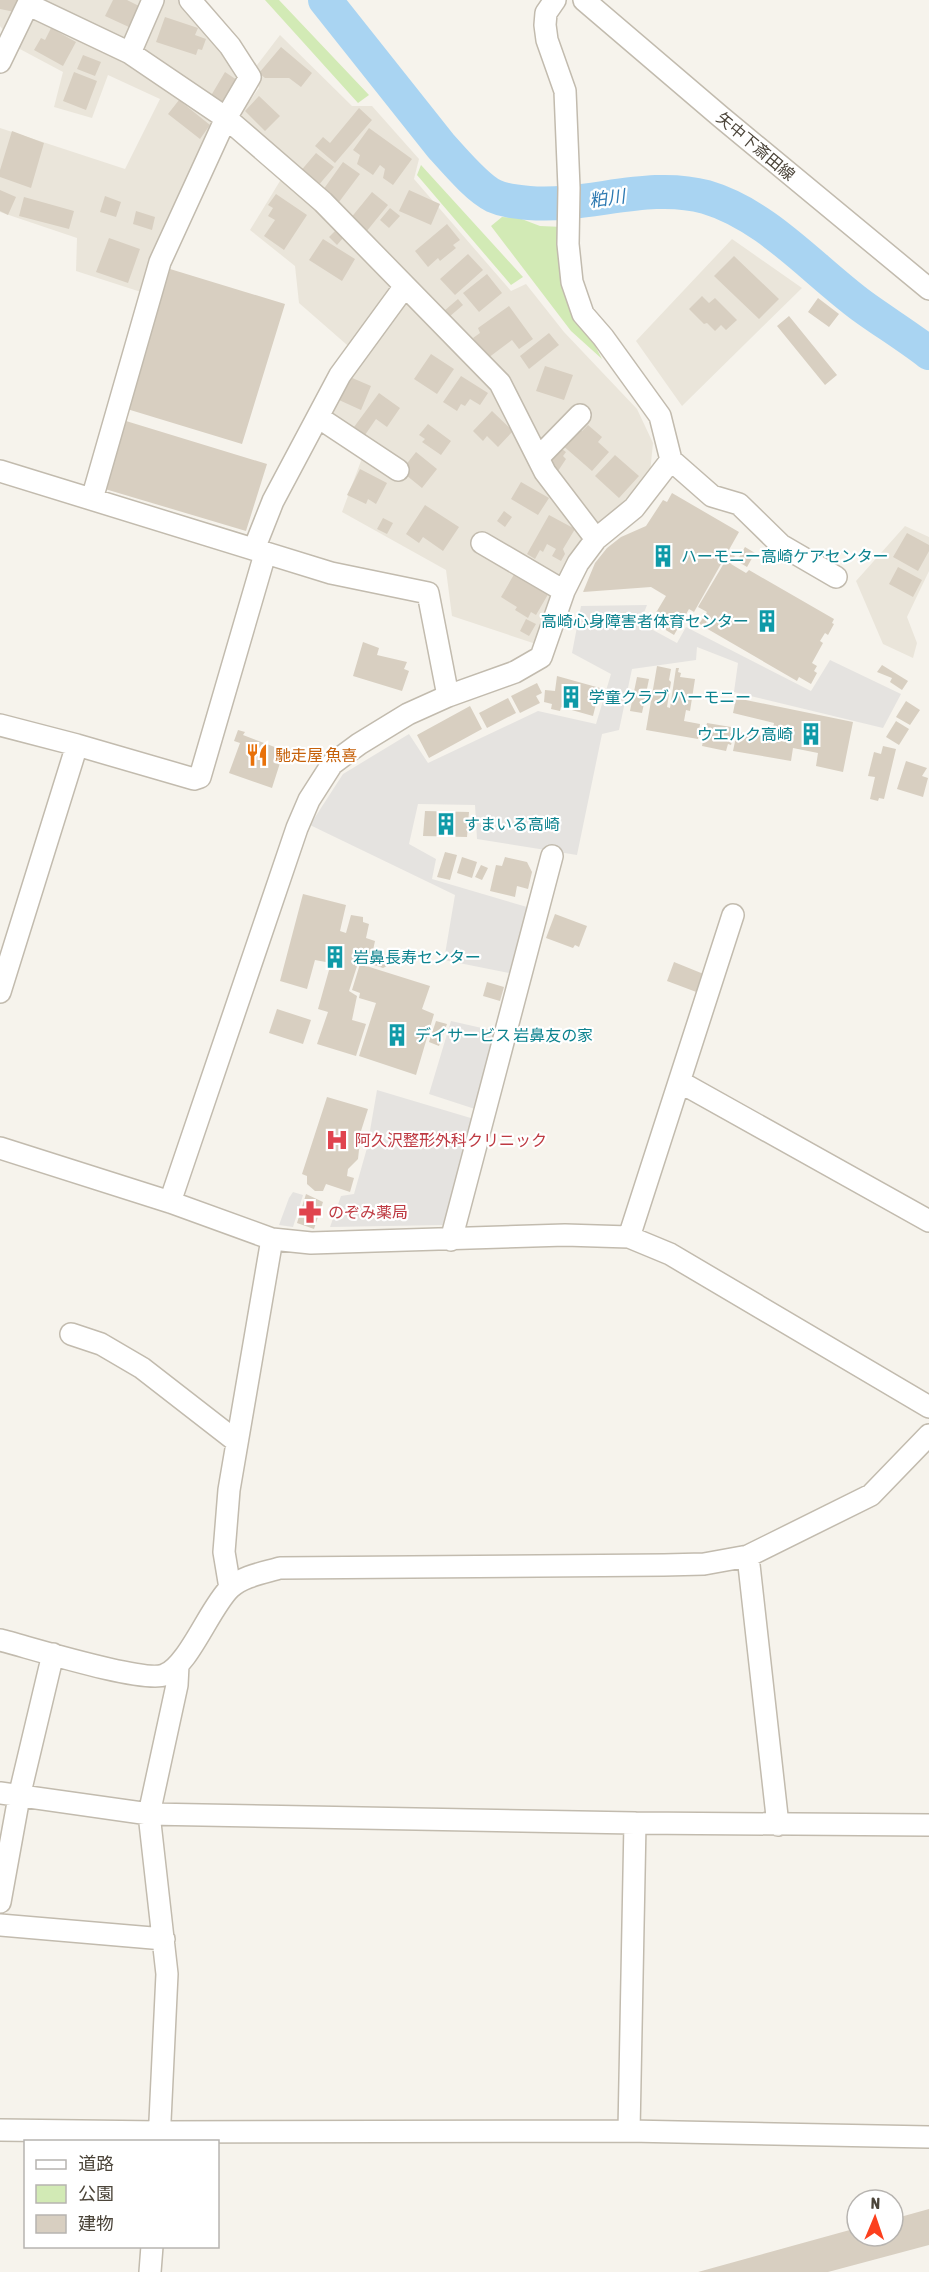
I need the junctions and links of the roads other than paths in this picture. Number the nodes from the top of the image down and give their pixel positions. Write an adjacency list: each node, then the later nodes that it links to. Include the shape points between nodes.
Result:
1 (153, 0): 6 (street)
2 (190, 0): 8 (street, via 230,46 250,77)
3 (555, 0): 14 (street, via 546,13 544,25 565,91 572,282 583,314 660,416)
4 (584, 0): 10 (street, 矢中下斎田線)
5 (29, 2): 6 (street); 7 (street)
6 (130, 53): 8 (street)
7 (0, 62)
8 (226, 118): 9 (street, via 323,202); 17 (street, via 160,262)
9 (405, 286): 12 (street, via 340,375); 13 (street, via 500,383)
10 (929, 289)
11 (580, 415): 13 (street)
12 (318, 417): 15 (street); 20 (street, via 273,501)
13 (538, 458): 18 (street)
14 (671, 460): 18 (street, via 634,508); 21 (street, via 712,496 739,504 781,545)
15 (398, 470)
16 (0, 471): 17 (street)
17 (92, 499): 20 (street)
18 (596, 539): 22 (street, via 578,562)
19 (482, 543): 22 (street)
20 (260, 551): 23 (street, via 331,573 428,593); 25 (street, via 200,777 194,779)
21 (836, 577)
22 (564, 591): 23 (street, via 542,657 515,672)
23 (448, 696): 31 (street, via 408,714 332,764 309,800)
24 (0, 725): 25 (street)
25 (77, 745): 28 (street)
26 (552, 856): 35 (street)
27 (733, 915): 29 (street)
28 (0, 993)
29 (680, 1082): 32 (street); 33 (street)
30 (0, 1148): 31 (street)
31 (170, 1202): 34 (street)
32 (929, 1221)
33 (629, 1237): 35 (street, via 565,1235); 37 (street, via 669,1254)
34 (272, 1239): 35 (street, via 311,1243); 39 (street)
35 (451, 1240)
36 (71, 1334): 39 (street, via 101,1344 142,1368)
37 (929, 1407)
38 (929, 1436): 40 (street, via 870,1495)
39 (236, 1441): 41 (street, via 224,1552)
40 (748, 1556): 41 (street, via 694,1564 280,1568 251,1576); 48 (street)
41 (230, 1588): 44 (street)
42 (0, 1640): 43 (street)
43 (53, 1654): 44 (street, via 139,1676 164,1675); 45 (street)
44 (178, 1665): 46 (street, via 177,1686)
45 (10, 1795): 46 (street); 50 (street)
46 (149, 1814): 47 (street); 52 (street)
47 (635, 1823): 48 (street); 54 (street)
48 (778, 1825): 49 (street)
49 (929, 1826)
50 (0, 1902)
51 (0, 1925): 52 (street)
52 (164, 1939): 55 (street, via 167,1974)
53 (0, 2130): 55 (street)
54 (629, 2131): 55 (street); 56 (street)
55 (160, 2137)
56 (929, 2137)
57 (152, 2248): 58 (street)
58 (150, 2272)

